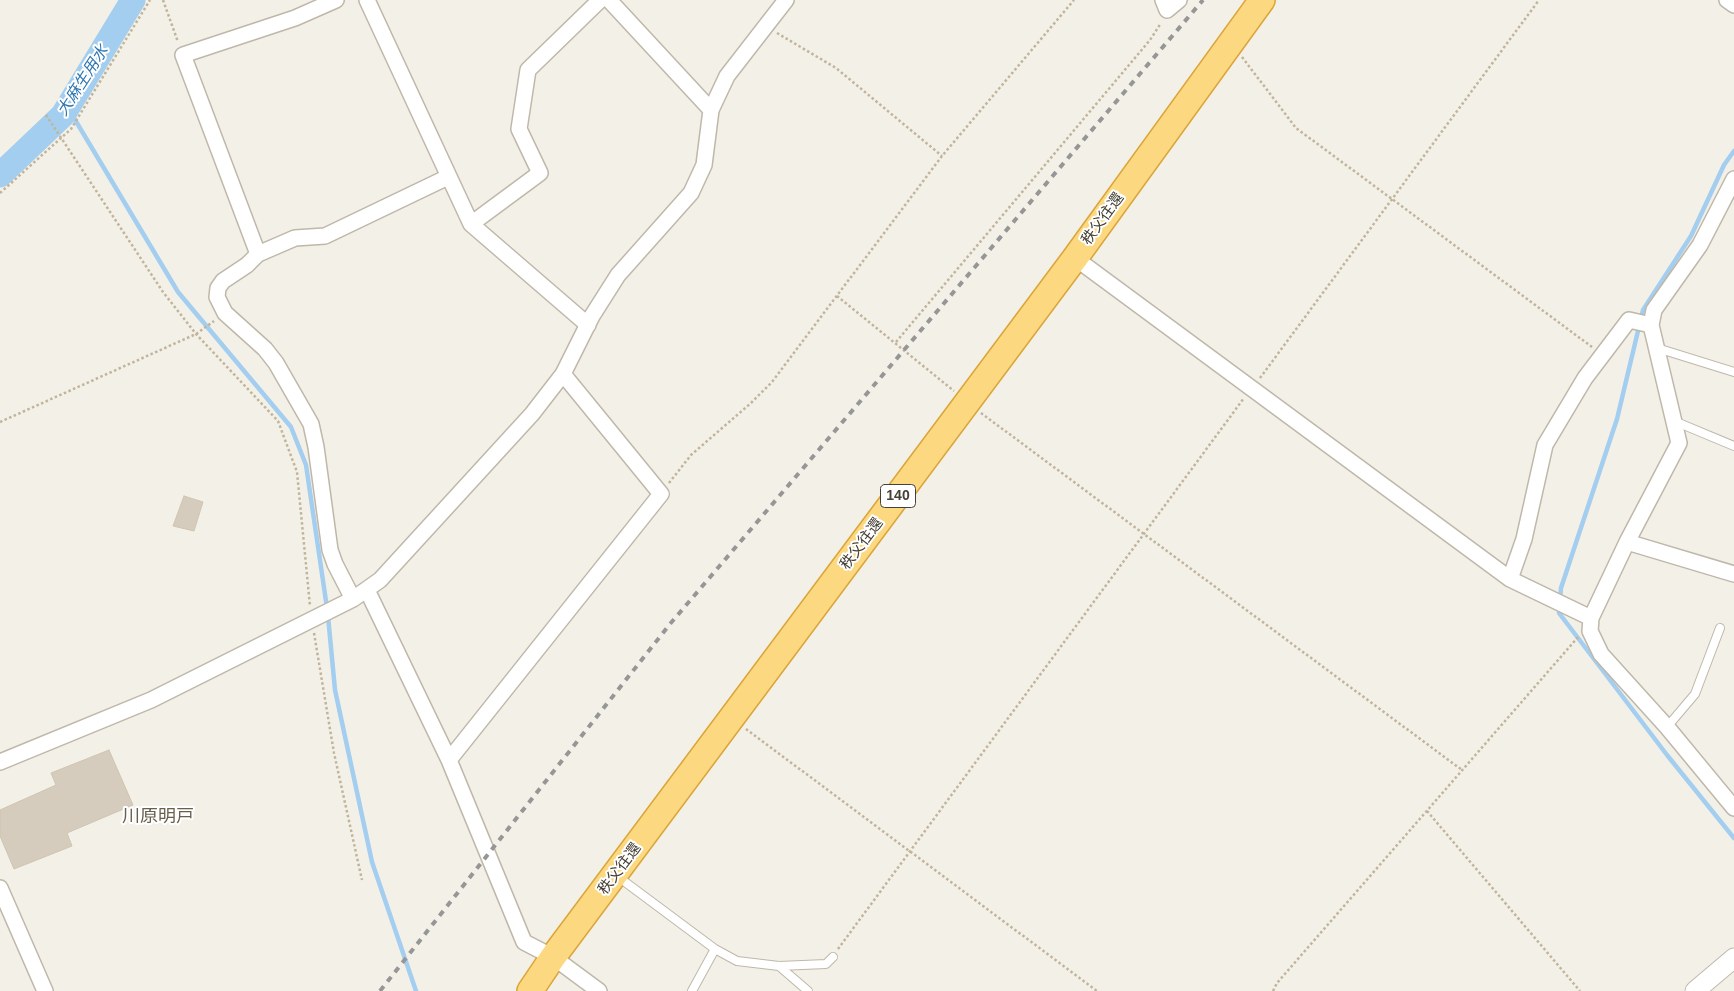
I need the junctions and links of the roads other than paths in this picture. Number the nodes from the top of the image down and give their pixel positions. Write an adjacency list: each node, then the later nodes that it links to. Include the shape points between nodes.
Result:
1 (336, 0): 13 (street, via 295,18 183,55)
2 (368, 0): 10 (street)
3 (600, 0): 12 (street, via 528,70 519,129 540,173)
4 (609, 0): 9 (street)
5 (786, 0): 9 (street, via 727,76)
6 (1262, 0): 14 (highway, 秩父往還 / 140)
7 (1727, 0): 8 (street)
8 (1734, 5)
9 (711, 110): 16 (street, via 704,165 691,193 618,275)
10 (448, 177): 12 (street); 13 (street, via 325,236 296,238)
11 (1734, 179): 15 (street, via 1700,245)
12 (470, 224): 16 (street)
13 (258, 254): 26 (street, via 222,281 217,297 225,313 270,356 311,424 330,550)
14 (1075, 258): 24 (street); 33 (highway, 秩父往還 / 140)
15 (1643, 323): 17 (street); 24 (street, via 1629,320 1602,354 1545,445 1524,538)
16 (588, 325): 19 (street)
17 (1657, 348): 18 (lane); 20 (street)
18 (1734, 372)
19 (562, 374): 25 (street, via 532,414 380,580); 30 (street, via 661,494)
20 (1674, 421): 21 (lane); 22 (street, via 1679,443)
21 (1734, 446)
22 (1627, 542): 23 (street); 27 (street)
23 (1734, 574)
24 (1510, 579): 27 (street)
25 (367, 590): 26 (street); 30 (street)
26 (353, 599): 31 (street, via 151,700)
27 (1591, 618): 29 (street, via 1590,631 1601,654)
28 (1720, 628): 29 (lane, via 1695,694)
29 (1667, 727): 32 (street)
30 (450, 760): 36 (street, via 524,942)
31 (0, 762)
32 (1734, 808)
33 (616, 874): 35 (lane); 36 (highway, 秩父往還 / 140)
34 (0, 888): 40 (street)
35 (715, 949): 39 (lane, via 737,961); 43 (lane)
36 (553, 957): 41 (highway, 秩父往還 / 140); 42 (street)
37 (833, 957): 39 (lane, via 826,964)
38 (1734, 958): 45 (street)
39 (779, 966): 44 (lane)
40 (45, 991)
41 (530, 991)
42 (599, 991)
43 (692, 991)
44 (808, 991)
45 (1696, 991)

